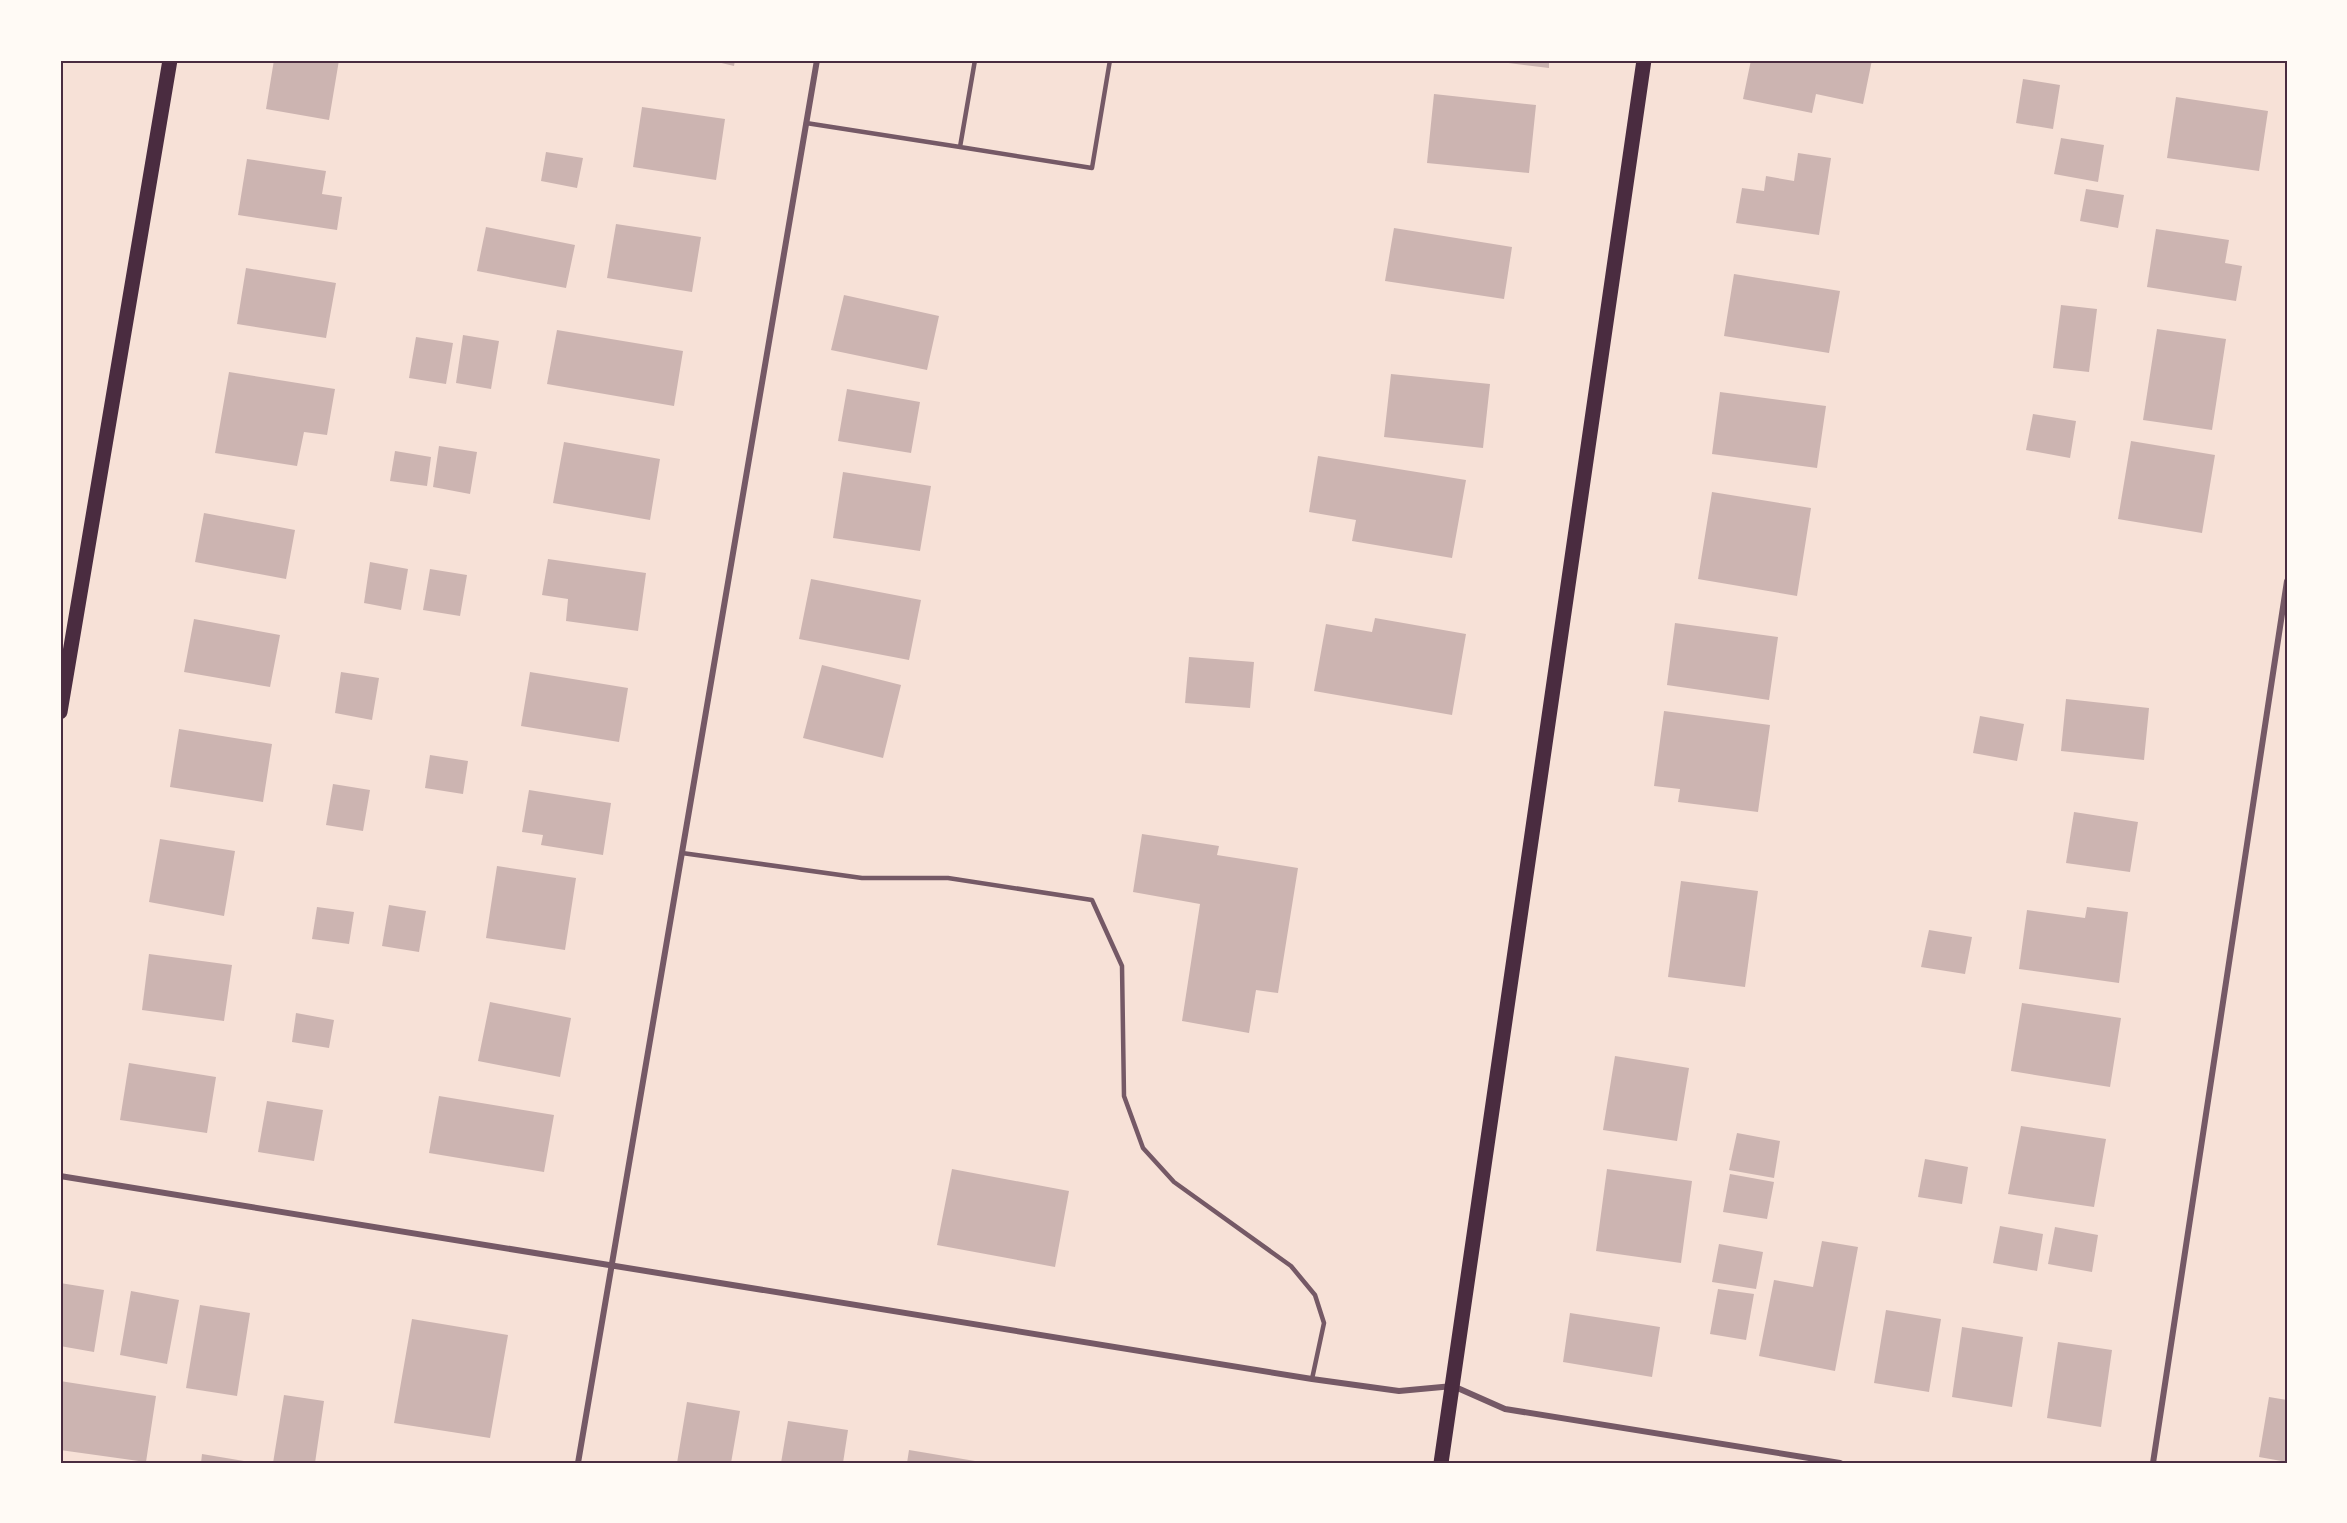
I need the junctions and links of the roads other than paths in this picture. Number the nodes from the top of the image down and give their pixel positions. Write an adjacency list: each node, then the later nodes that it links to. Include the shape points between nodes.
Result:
1 (170, 60): 9 (main road)
2 (817, 60): 6 (street)
3 (975, 60): 7 (lane)
4 (1110, 60): 7 (lane, via 1092,168)
5 (1644, 60): 14 (main road)
6 (806, 123): 7 (lane); 10 (street)
7 (960, 147)
8 (2287, 581): 18 (street)
9 (60, 712)
10 (682, 853): 12 (street); 13 (lane, via 862,878 948,878 1092,900 1122,966 1124,1096 1143,1148 1173,1182 1291,1266 1315,1295 1324,1323)
11 (60, 1176): 12 (street)
12 (612, 1264): 13 (street); 15 (street)
13 (1312, 1379): 14 (street, via 1399,1391)
14 (1453, 1386): 16 (main road); 17 (street, via 1506,1409)
15 (578, 1463)
16 (1441, 1463)
17 (1840, 1463)
18 (2153, 1463)

